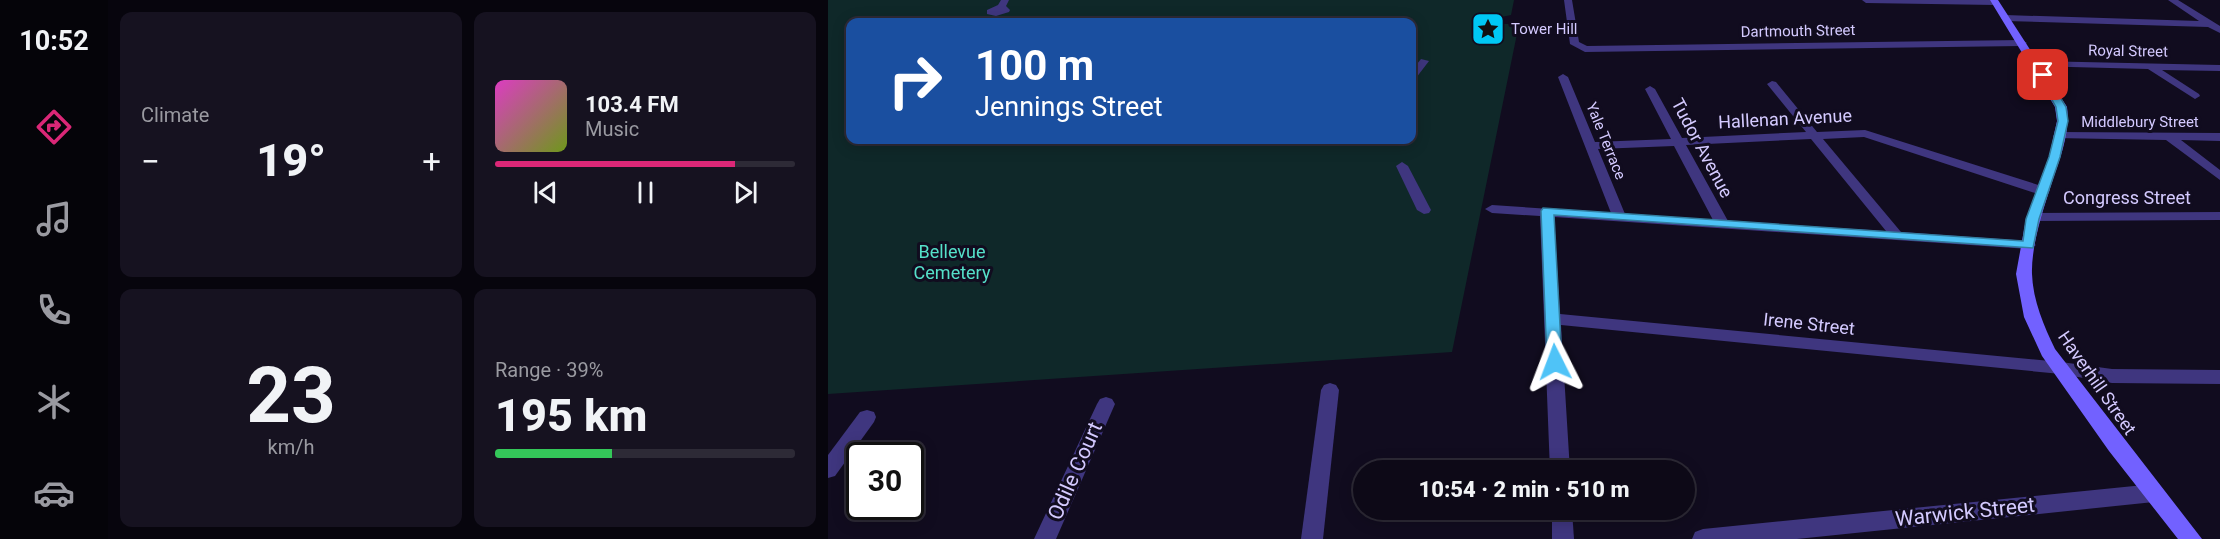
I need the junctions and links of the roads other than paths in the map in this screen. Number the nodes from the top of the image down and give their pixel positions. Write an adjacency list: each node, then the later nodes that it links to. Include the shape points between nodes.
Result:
1 (1568, 0): 8 (street, Dartmouth Street, via 1575,44 1585,49)
2 (1866, 0): 4 (street)
3 (2172, 0): 6 (street)
4 (1994, 1): 5 (main road, Haverhill Street)
5 (2005, 18): 6 (street); 8 (main road, Haverhill Street)
6 (2210, 24): 7 (street)
7 (2220, 30)
8 (2022, 44): 10 (main road, Haverhill Street)
9 (1424, 61): 13 (street)
10 (2036, 64): 11 (street, Royal Street); 19 (main road, Haverhill Street, via 2061,107)
11 (2150, 66): 12 (street, Royal Street); 17 (street)
12 (2220, 68)
13 (1416, 71)
14 (1563, 77): 23 (street, Yale Terrace)
15 (1772, 84): 18 (street)
16 (1650, 89): 22 (street, Tudor Avenue)
17 (2195, 96)
18 (1814, 136): 22 (street, Hallenan Avenue); 26 (street, Hallenan Avenue, via 1865,133); 34 (street)
19 (2059, 136): 20 (street, Middlebury Street); 26 (main road, Haverhill Street)
20 (2169, 137): 21 (street, Middlebury Street); 25 (street)
21 (2220, 137)
22 (1678, 142): 23 (street, Hallenan Avenue); 33 (street, Tudor Avenue)
23 (1593, 146): 30 (street, Yale Terrace)
24 (1402, 166): 28 (street)
25 (2220, 177)
26 (2043, 191): 32 (main road, Haverhill Street)
27 (1492, 209): 29 (street)
28 (1424, 210)
29 (1547, 211): 30 (street); 36 (street)
30 (1619, 216): 33 (street)
31 (2220, 216): 32 (street, Congress Street)
32 (2033, 217): 35 (main road, Haverhill Street)
33 (1722, 224): 34 (street)
34 (1897, 236): 35 (street)
35 (2029, 245): 37 (main road, Haverhill Street, via 2024,274 2032,317 2048,352)
36 (1552, 319): 37 (street, Irene Street); 42 (street)
37 (2061, 368): 38 (street, Irene Street, via 2112,376); 44 (main road, Haverhill Street)
38 (2220, 377)
39 (1330, 390): 47 (street)
40 (1106, 404): 46 (street, Odile Court)
41 (867, 417): 43 (street)
42 (1559, 460)
43 (828, 470)
44 (2154, 493): 49 (street, Warwick Street); 50 (main road, Haverhill Street)
45 (1562, 520): 48 (street)
46 (1045, 539)
47 (1311, 539)
48 (1563, 539)
49 (1703, 539)
50 (2191, 539)

